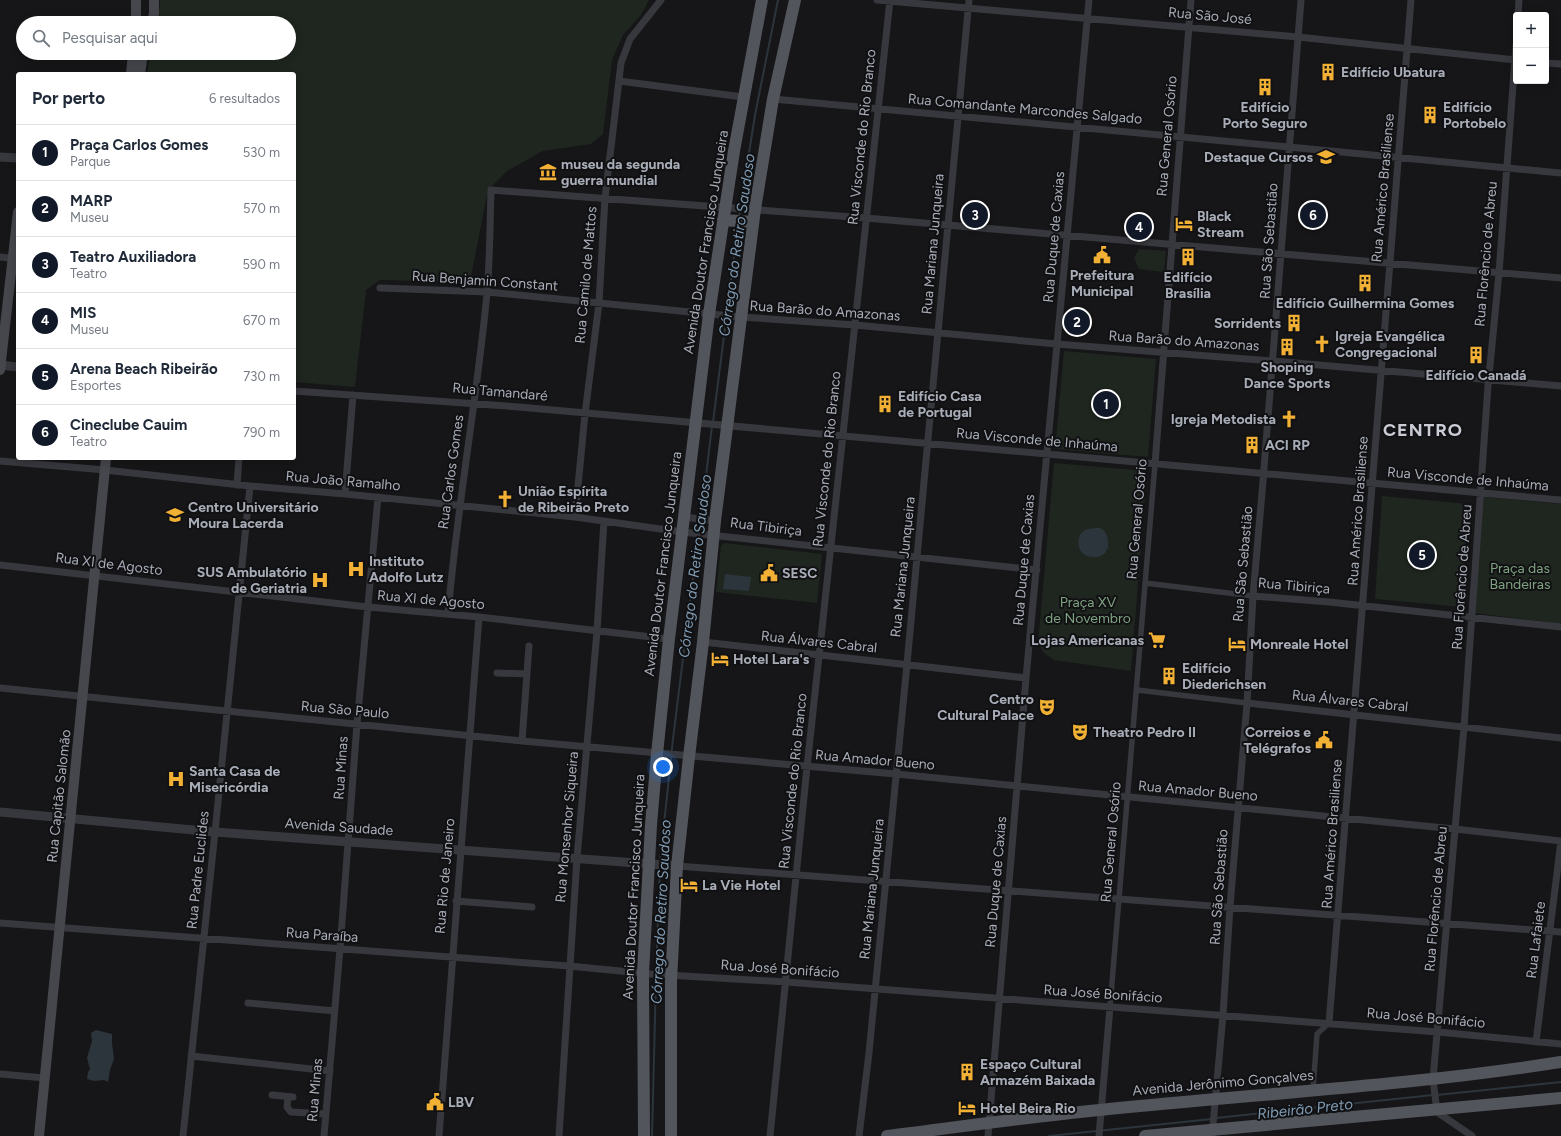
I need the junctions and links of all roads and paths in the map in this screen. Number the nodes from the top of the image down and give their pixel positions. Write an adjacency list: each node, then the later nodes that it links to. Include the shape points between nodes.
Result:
1 (136, 0): 15 (main road)
2 (154, 0): 16 (main road)
3 (662, 0): 28 (street, Rua Camilo de Mattos, via 630,39 621,64)
4 (762, 0): 30 (main road, Avenida Doutor Francisco Junqueira)
5 (795, 0): 31 (main road)
6 (877, 0): 12 (street, Rua São José)
7 (1089, 0): 17 (street, Rua Duque de Caxias)
8 (1192, 0): 18 (street, Rua General Osório)
9 (1301, 0): 19 (street, Rua São Sebastião)
10 (1411, 0): 20 (street, Rua Américo Brasiliense)
11 (1519, 0): 14 (street)
12 (890, 1): 13 (street, Rua São José); 32 (street, Rua Visconde do Rio Branco)
13 (969, 4): 17 (street, Rua São José); 33 (street, Rua Mariana Junqueira)
14 (1518, 12)
15 (137, 16)
16 (152, 16)
17 (1087, 19): 18 (street, Rua São José); 34 (street, Rua Duque de Caxias)
18 (1189, 28): 19 (street, Rua São José); 35 (street, Rua General Osório)
19 (1298, 37): 20 (street, Rua São José); 36 (street, Rua São Sebastião)
20 (1408, 49): 23 (street, Rua São José); 39 (street, Rua Américo Brasiliense)
21 (132, 60): 26 (main road)
22 (142, 60): 27 (main road)
23 (1513, 60)
24 (1549, 63): 25 (street)
25 (1561, 64)
26 (131, 72)
27 (140, 72)
28 (619, 81): 30 (street); 42 (street, Rua Camilo de Mattos)
29 (1513, 84): 40 (street, Rua Florêncio de Abreu)
30 (744, 97): 43 (main road, Avenida Doutor Francisco Junqueira)
31 (773, 99): 32 (street, Rua Comandante Marcondes Salgado); 44 (main road)
32 (878, 108): 33 (street, Rua Comandante Marcondes Salgado); 45 (street, Rua Visconde do Rio Branco)
33 (957, 116): 34 (street, Rua Comandante Marcondes Salgado); 48 (street, Rua Mariana Junqueira)
34 (1076, 127): 35 (street, Rua Comandante Marcondes Salgado); 49 (street, Rua Duque de Caxias)
35 (1180, 136): 36 (street, Rua Comandante Marcondes Salgado); 51 (street, Rua General Osório)
36 (1289, 146): 39 (street, Rua Comandante Marcondes Salgado); 52 (street, Rua São Sebastião)
37 (0, 157): 38 (street)
38 (16, 158)
39 (1399, 158): 40 (street, Rua Comandante Marcondes Salgado); 55 (street, Rua Américo Brasiliense)
40 (1506, 168): 41 (street, Rua Comandante Marcondes Salgado); 56 (street, Rua Florêncio de Abreu)
41 (1561, 173)
42 (605, 198): 43 (street); 59 (street, Rua Carlos Gomes, via 491,190); 60 (street, Rua Camilo de Mattos)
43 (728, 208): 44 (street); 46 (main road, Avenida Doutor Francisco Junqueira)
44 (751, 209): 45 (street); 47 (main road)
45 (866, 218): 48 (street); 63 (street, Rua Visconde do Rio Branco)
46 (726, 220): 47 (main road); 61 (main road, Avenida Doutor Francisco Junqueira)
47 (750, 222): 62 (main road)
48 (948, 225): 49 (street); 64 (street, Rua Mariana Junqueira)
49 (1067, 235): 51 (street); 65 (street, Rua Duque de Caxias)
50 (16, 243): 54 (main road)
51 (1172, 245): 52 (street); 66 (street, Rua General Osório)
52 (1281, 254): 55 (street); 67 (street, Rua São Sebastião)
53 (0, 257): 54 (street)
54 (15, 259): 68 (main road)
55 (1390, 263): 56 (street); 71 (street, Rua Américo Brasiliense)
56 (1498, 273): 57 (street); 72 (street, Rua Florêncio de Abreu)
57 (1561, 278)
58 (380, 288): 59 (street, Rua Benjamin Constant)
59 (487, 292): 60 (street, Rua Benjamin Constant); 76 (street, Rua Carlos Gomes)
60 (599, 303): 61 (street, Rua Benjamin Constant); 77 (street, Rua Camilo de Mattos)
61 (713, 315): 62 (street, Rua Barão do Amazonas); 78 (main road, Avenida Doutor Francisco Junqueira)
62 (737, 317): 63 (street, Rua Barão do Amazonas); 79 (main road)
63 (855, 325): 64 (street, Rua Barão do Amazonas); 80 (street, Rua Visconde do Rio Branco)
64 (938, 333): 65 (street, Rua Barão do Amazonas); 81 (street, Rua Mariana Junqueira)
65 (1057, 344): 66 (street, Rua Barão do Amazonas); 82 (street, Rua Duque de Caxias)
66 (1164, 353): 67 (street, Rua Barão do Amazonas); 86 (street, Rua General Osório)
67 (1273, 361): 71 (street, Rua Barão do Amazonas); 88 (street, Rua São Sebastião)
68 (0, 365): 69 (street); 70 (main road)
69 (16, 366)
70 (0, 370)
71 (1382, 371): 72 (street, Rua Barão do Amazonas); 89 (street, Rua Américo Brasiliense)
72 (1489, 381): 73 (street, Rua Barão do Amazonas); 92 (street, Rua Florêncio de Abreu)
73 (1561, 386)
74 (296, 391): 75 (street, Rua Tamandaré)
75 (354, 394): 76 (street, Rua Tamandaré); 93 (street)
76 (474, 404): 77 (street, Rua Tamandaré); 96 (street, Rua Carlos Gomes)
77 (585, 414): 78 (street, Rua Tamandaré); 97 (street, Rua Camilo de Mattos)
78 (699, 423): 79 (street, Rua Visconde de Inhaúma); 98 (main road, Avenida Doutor Francisco Junqueira)
79 (725, 426): 80 (street, Rua Visconde de Inhaúma); 99 (main road)
80 (842, 436): 81 (street, Rua Visconde de Inhaúma); 103 (street, Rua Visconde do Rio Branco)
81 (928, 444): 82 (street, Rua Visconde de Inhaúma); 104 (street, Rua Mariana Junqueira)
82 (1047, 454): 86 (street, Rua Visconde de Inhaúma); 106 (street, Rua Duque de Caxias)
83 (106, 460): 87 (main road, Rua Capitão Salomão)
84 (239, 460): 90 (street)
85 (0, 461): 87 (street, Rua João Ramalho)
86 (1155, 464): 88 (street, Rua Visconde de Inhaúma); 108 (street, Rua General Osório)
87 (105, 470): 90 (street, Rua João Ramalho); 107 (main road, Rua Capitão Salomão)
88 (1264, 473): 89 (street, Rua Visconde de Inhaúma); 110 (street, Rua São Sebastião)
89 (1373, 483): 92 (street, Rua Visconde de Inhaúma); 111 (street, Rua Américo Brasiliense)
90 (237, 485): 91 (street, Rua João Ramalho)
91 (250, 486): 93 (street, Rua João Ramalho); 109 (street, Rua Padre Euclides)
92 (1480, 493): 95 (street, Rua Visconde de Inhaúma); 115 (street, Rua Florêncio de Abreu)
93 (345, 494): 94 (street, Rua João Ramalho)
94 (378, 497): 96 (street, Rua João Ramalho); 112 (street, Rua Minas)
95 (1561, 500)
96 (459, 506): 97 (street, Rua João Ramalho); 113 (street, Rua Carlos Gomes)
97 (575, 517): 100 (street, Rua João Ramalho)
98 (687, 517): 99 (street); 101 (main road, Avenida Doutor Francisco Junqueira)
99 (712, 520): 102 (main road)
100 (604, 521): 101 (street, Rua João Ramalho); 117 (street, Rua Monsenhor Siqueira)
101 (685, 532): 102 (street, Rua Tibiriça); 118 (main road, Avenida Doutor Francisco Junqueira)
102 (710, 534): 103 (street, Rua Tibiriça); 119 (main road)
103 (830, 548): 104 (street, Rua Tibiriça); 121 (street, Rua Visconde do Rio Branco)
104 (917, 556): 106 (street, Rua Tibiriça); 122 (street, Rua Mariana Junqueira)
105 (0, 565): 107 (street, Rua XI de Agosto)
106 (1037, 570): 125 (street, Rua Duque de Caxias)
107 (95, 575): 109 (street, Rua XI de Agosto); 128 (main road, Rua Capitão Salomão)
108 (1145, 583): 110 (street, Rua Tibiriça); 127 (street, Rua General Osório)
109 (240, 592): 112 (street, Rua XI de Agosto); 130 (street, Rua Padre Euclides)
110 (1253, 596): 111 (street, Rua Tibiriça); 129 (street, Rua São Sebastião)
111 (1364, 606): 115 (street, Rua Tibiriça); 131 (street, Rua Américo Brasiliense)
112 (368, 607): 113 (street, Rua XI de Agosto); 132 (street, Rua Minas)
113 (448, 614): 114 (street, Rua XI de Agosto)
114 (479, 617): 117 (street, Rua XI de Agosto); 134 (street, Rua Rio de Janeiro)
115 (1472, 617): 116 (street, Rua Tibiriça); 133 (street, Rua Florêncio de Abreu)
116 (1561, 627)
117 (597, 631): 118 (street, Rua XI de Agosto); 137 (street, Rua Monsenhor Siqueira)
118 (669, 639): 138 (main road, Avenida Doutor Francisco Junqueira)
119 (703, 642): 121 (street, Rua Álvares Cabral); 139 (main road)
120 (529, 646): 124 (street)
121 (820, 655): 122 (street, Rua Álvares Cabral); 140 (street, Rua Visconde do Rio Branco)
122 (907, 664): 125 (street, Rua Álvares Cabral); 141 (street, Rua Mariana Junqueira)
123 (497, 673): 124 (street)
124 (527, 674): 136 (street)
125 (1026, 678): 142 (street, Rua Duque de Caxias)
126 (0, 688): 128 (street, Rua São Paulo)
127 (1137, 690): 129 (street, Rua Álvares Cabral); 143 (street, Rua General Osório)
128 (83, 696): 130 (street, Rua São Paulo); 146 (main road, Rua Capitão Salomão)
129 (1247, 703): 131 (street, Rua Álvares Cabral); 144 (street, Rua São Sebastião)
130 (227, 712): 132 (street, Rua São Paulo); 149 (street, Rua Padre Euclides)
131 (1354, 715): 133 (street, Rua Álvares Cabral); 147 (street, Rua Américo Brasiliense)
132 (357, 724): 134 (street, Rua São Paulo); 150 (street, Rua Minas)
133 (1464, 727): 135 (street, Rua Álvares Cabral); 148 (street, Rua Florêncio de Abreu)
134 (470, 735): 136 (street, Rua São Paulo); 152 (street, Rua Rio de Janeiro)
135 (1561, 738)
136 (522, 741): 137 (street, Rua São Paulo)
137 (587, 747): 138 (street, Rua São Paulo); 153 (street, Rua Monsenhor Siqueira)
138 (660, 754): 139 (street, Rua São Paulo); 154 (main road, Avenida Doutor Francisco Junqueira)
139 (684, 756): 140 (street, Rua Amador Bueno); 155 (main road)
140 (807, 767): 141 (street, Rua Amador Bueno); 156 (street, Rua Visconde do Rio Branco)
141 (896, 774): 142 (street, Rua Amador Bueno); 157 (street, Rua Mariana Junqueira)
142 (1018, 787): 143 (street, Rua Amador Bueno); 158 (street, Rua Duque de Caxias)
143 (1128, 797): 144 (street, Rua Amador Bueno); 159 (street, Rua General Osório)
144 (1238, 808): 147 (street, Rua Amador Bueno); 162 (street, Rua São Sebastião)
145 (0, 812): 146 (street, Avenida Saudade)
146 (72, 818): 149 (street, Avenida Saudade); 166 (main road, Rua Capitão Salomão)
147 (1346, 819): 148 (street, Rua Amador Bueno); 163 (street, Rua Américo Brasiliense)
148 (1455, 829): 151 (street, Rua Amador Bueno); 164 (street, Rua Florêncio de Abreu)
149 (216, 832): 150 (street, Avenida Saudade); 169 (street, Rua Padre Euclides)
150 (348, 841): 152 (street, Avenida Saudade); 170 (street, Rua Minas)
151 (1561, 841): 167 (street, Rua Lafaiete)
152 (460, 851): 153 (street, Avenida Saudade); 160 (street, Rua Rio de Janeiro)
153 (577, 858): 154 (street, Avenida Saudade); 172 (street, Rua Monsenhor Siqueira)
154 (652, 864): 155 (street, Avenida Saudade); 173 (main road, Avenida Doutor Francisco Junqueira)
155 (674, 866): 156 (street); 174 (main road)
156 (796, 874): 157 (street); 175 (street, Rua Visconde do Rio Branco)
157 (886, 882): 158 (street); 176 (street, Rua Mariana Junqueira)
158 (1009, 891): 159 (street); 177 (street, Rua Duque de Caxias)
159 (1120, 899): 162 (street); 179 (street, Rua General Osório)
160 (456, 901): 161 (street); 171 (street, Rua Rio de Janeiro)
161 (532, 907)
162 (1230, 908): 163 (street); 181 (street, Rua São Sebastião)
163 (1339, 915): 164 (street); 182 (street, Rua Américo Brasiliense)
164 (1446, 923): 167 (street); 183 (street, Rua Florêncio de Abreu)
165 (0, 924): 166 (street, Rua Paraíba)
166 (60, 928): 169 (street, Rua Paraíba); 192 (main road, Rua Capitão Salomão)
167 (1550, 931): 168 (street); 184 (street, Rua Lafaiete)
168 (1561, 932)
169 (204, 939): 170 (street, Rua Paraíba); 186 (street, Rua Padre Euclides)
170 (340, 949): 171 (street, Rua Paraíba); 180 (street, Rua Minas)
171 (452, 957): 172 (street, Rua Paraíba); 207 (street, Rua Rio de Janeiro)
172 (569, 966): 173 (street, Rua Paraíba); 208 (street, Rua Monsenhor Siqueira)
173 (647, 974): 174 (street, Rua José Bonifácio); 209 (main road, Avenida Doutor Francisco Junqueira)
174 (668, 975): 175 (street, Rua José Bonifácio); 210 (main road)
175 (786, 982): 176 (street, Rua José Bonifácio); 211 (street, Rua Visconde do Rio Branco)
176 (875, 990): 177 (street, Rua José Bonifácio); 212 (street, Rua Mariana Junqueira)
177 (999, 999): 179 (street, Rua José Bonifácio); 201 (street, Rua Duque de Caxias)
178 (248, 1003): 180 (street)
179 (1110, 1007): 181 (street, Rua José Bonifácio); 199 (street, Rua General Osório)
180 (335, 1010): 190 (street, Rua Minas)
181 (1223, 1015): 182 (street, Rua José Bonifácio); 197 (street, Rua São Sebastião)
182 (1329, 1023): 183 (street, Rua José Bonifácio); 194 (street, via 1317,1034)
183 (1438, 1032): 184 (street, Rua José Bonifácio); 193 (street, Rua Florêncio de Abreu)
184 (1536, 1042): 185 (street, Rua José Bonifácio)
185 (1561, 1044)
186 (191, 1056): 190 (street); 205 (street, Rua Padre Euclides)
187 (1561, 1062): 188 (main road, Avenida Jerônimo Gonçalves)
188 (1541, 1065): 189 (main road, via 1551,1069); 193 (main road, Avenida Jerônimo Gonçalves)
189 (1561, 1068)
190 (330, 1071): 200 (street, Rua Minas)
191 (0, 1074): 192 (street)
192 (45, 1078): 204 (main road, Rua Capitão Salomão)
193 (1434, 1082): 194 (main road, Avenida Jerônimo Gonçalves); 198 (street, Rua Florêncio de Abreu)
194 (1313, 1090): 197 (main road, Avenida Jerônimo Gonçalves)
195 (272, 1095): 200 (street, via 290,1097 287,1107 291,1112)
196 (1561, 1098): 198 (main road)
197 (1215, 1103): 199 (main road, Avenida Jerônimo Gonçalves); 202 (street, Rua São Sebastião)
198 (1436, 1106): 202 (main road); 215 (street, via 1439,1114)
199 (1101, 1113): 201 (main road, Avenida Jerônimo Gonçalves); 203 (street, Rua General Osório)
200 (325, 1114): 206 (street, Rua Minas)
201 (989, 1129): 213 (main road, Avenida Jerônimo Gonçalves)
202 (1213, 1130): 214 (main road)
203 (1099, 1134)
204 (39, 1136)
205 (183, 1136)
206 (324, 1136)
207 (439, 1136)
208 (559, 1136)
209 (644, 1136)
210 (671, 1136)
211 (770, 1136)
212 (859, 1136)
213 (887, 1136)
214 (1145, 1136)
215 (1472, 1136)

